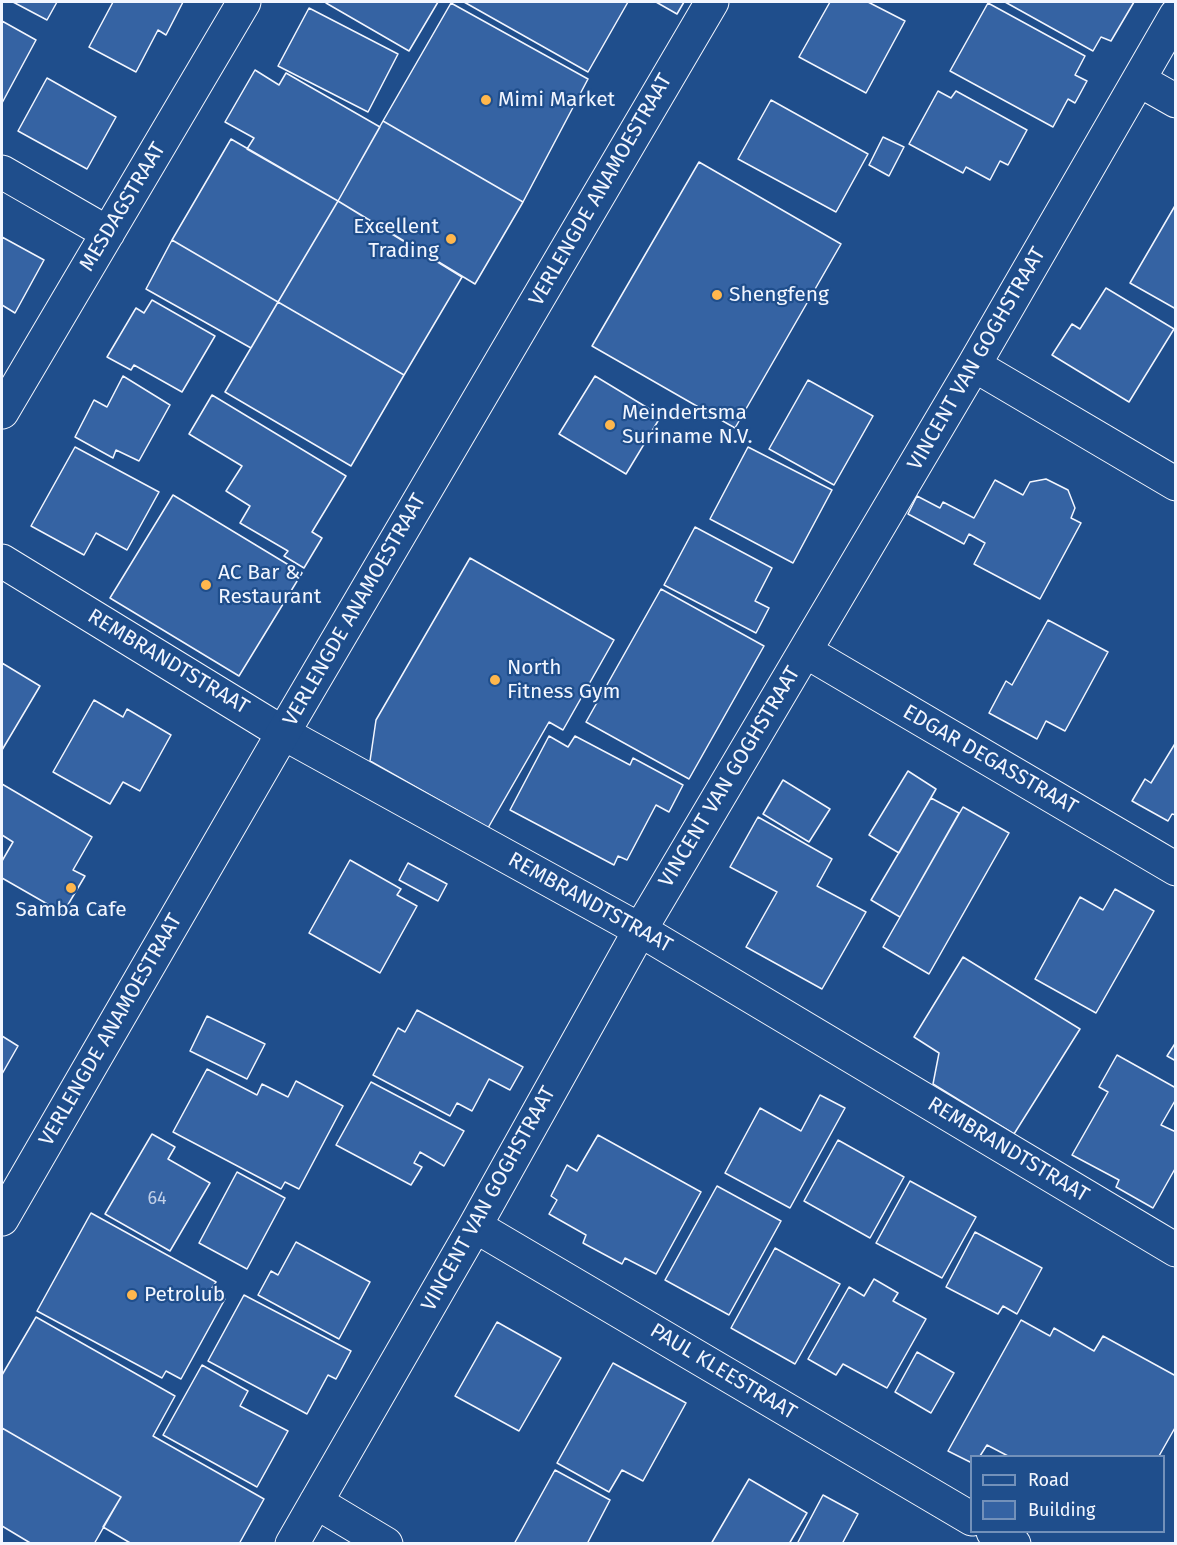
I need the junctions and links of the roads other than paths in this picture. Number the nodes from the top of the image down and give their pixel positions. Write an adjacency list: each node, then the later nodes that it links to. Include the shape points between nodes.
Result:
1 (244, 2): 7 (street, MESDAGSTRAAT)
2 (712, 2): 13 (street, VERLENGDE ANAMOESTRAAT)
3 (1176, 15): 4 (street, VINCENT VAN GOGHSTRAAT)
4 (1139, 80): 5 (street); 8 (street, VINCENT VAN GOGHSTRAAT)
5 (1176, 101)
6 (2, 172): 7 (street)
7 (108, 233): 9 (street, MESDAGSTRAAT)
8 (974, 365): 10 (street); 12 (street, VINCENT VAN GOGHSTRAAT)
9 (2, 412)
10 (1176, 484)
11 (2, 561): 13 (street, REMBRANDTSTRAAT)
12 (805, 651): 14 (street, EDGAR DEGASSTRAAT); 15 (street, VINCENT VAN GOGHSTRAAT)
13 (283, 733): 15 (street, REMBRANDTSTRAAT); 16 (street, VERLENGDE ANAMOESTRAAT)
14 (1176, 869)
15 (640, 930): 17 (street, VINCENT VAN GOGHSTRAAT); 18 (street, REMBRANDTSTRAAT)
16 (2, 1220)
17 (475, 1226): 19 (street, VINCENT VAN GOGHSTRAAT); 20 (street, PAUL KLEESTRAAT)
18 (1176, 1250)
19 (316, 1502): 22 (street, VINCENT VAN GOGHSTRAAT); 23 (street)
20 (970, 1518)
21 (995, 1533): 24 (street)
22 (292, 1544)
23 (386, 1544)
24 (1014, 1544)

